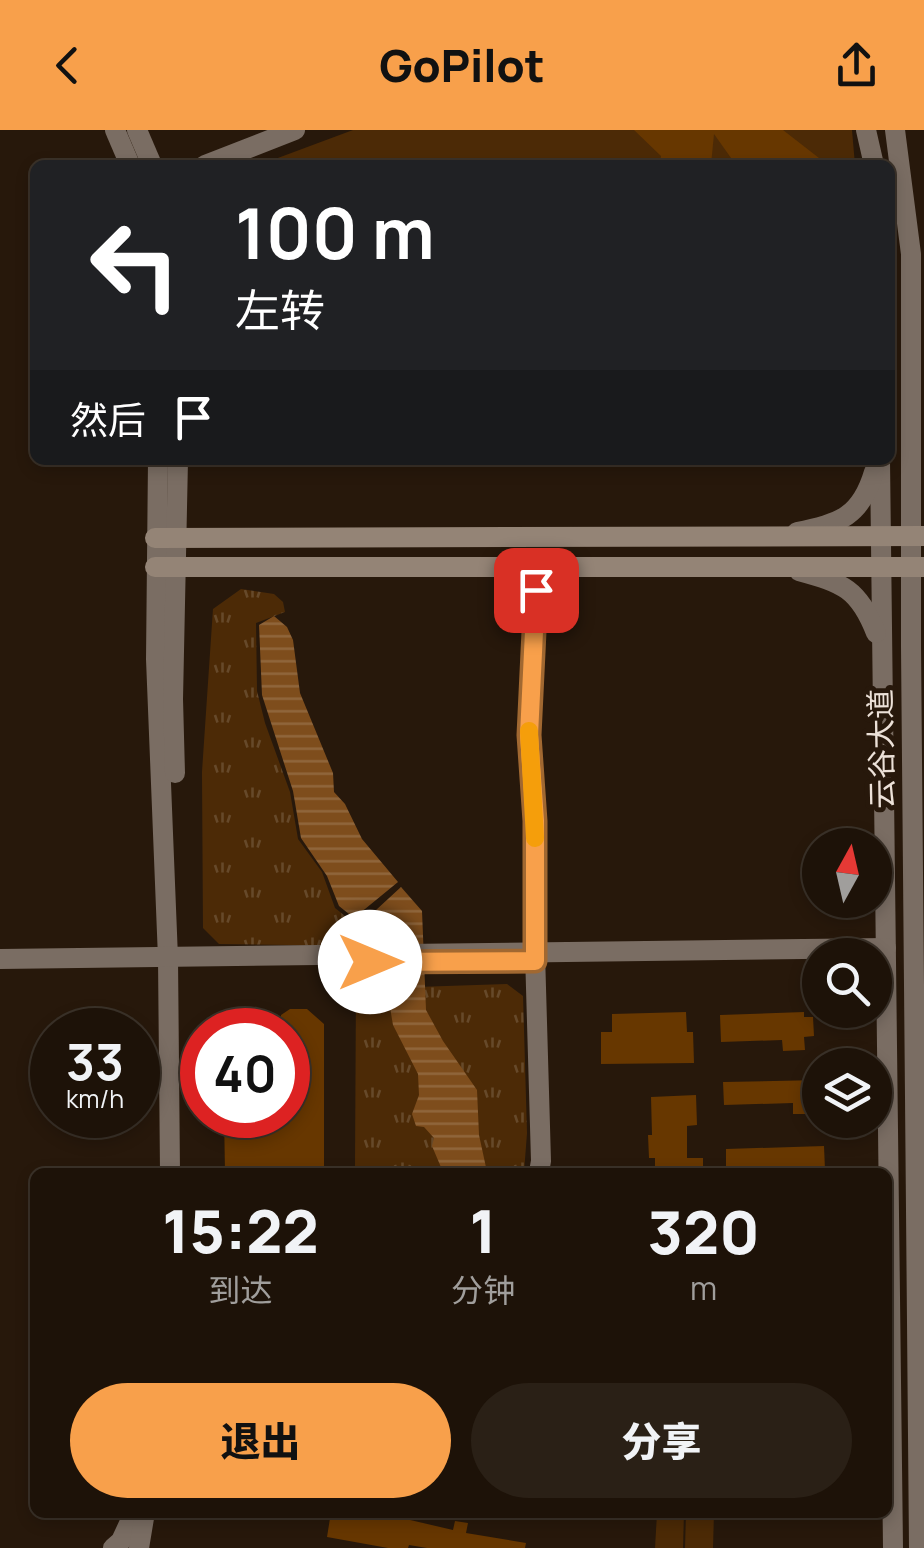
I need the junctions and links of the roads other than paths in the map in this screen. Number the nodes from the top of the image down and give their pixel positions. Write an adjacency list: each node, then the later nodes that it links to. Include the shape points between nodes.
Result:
1 (115, 130): 6 (main road)
2 (137, 130): 7 (main road)
3 (295, 130): 8 (main road)
4 (866, 130): 9 (main road)
5 (895, 130): 10 (main road, 云谷大道, via 911,254)
6 (128, 160)
7 (150, 160)
8 (218, 160)
9 (873, 160)
10 (911, 446): 15 (main road); 18 (main road, 云谷大道)
11 (158, 465): 20 (main road)
12 (178, 465): 19 (main road)
13 (876, 465): 16 (main road, via 852,512)
14 (878, 465): 17 (main road, 云谷大道)
15 (924, 487)
16 (772, 536): 17 (main road); 19 (main road)
17 (880, 536): 18 (main road); 24 (main road, 云谷大道)
18 (917, 536): 25 (main road, 云谷大道)
19 (177, 537): 20 (main road); 22 (main road)
20 (155, 538): 22 (main road)
21 (783, 566): 23 (main road); 24 (main road); 28 (main road, via 848,588 863,604)
22 (166, 567): 23 (main road); 35 (main road)
23 (538, 567): 33 (main road, via 529,735)
24 (879, 567): 25 (main road); 28 (main road, 云谷大道)
25 (917, 567): 27 (main road, 云谷大道)
26 (924, 611): 27 (main road)
27 (910, 646): 30 (main road, 云谷大道)
28 (881, 648): 29 (main road, 云谷大道)
29 (882, 938)
30 (919, 951): 47 (main road, 云谷大道)
31 (802, 954): 33 (main road)
32 (802, 956): 33 (main road)
33 (535, 957): 35 (main road); 40 (main road)
34 (0, 959): 35 (main road)
35 (174, 962): 36 (main road); 38 (main road); 39 (main road)
36 (0, 968)
37 (883, 1028): 41 (main road, 云谷大道)
38 (170, 1168)
39 (180, 1168)
40 (540, 1168)
41 (885, 1168)
42 (136, 1518): 49 (main road)
43 (138, 1518): 50 (main road)
44 (139, 1518): 51 (main road)
45 (141, 1518): 52 (main road)
46 (891, 1518): 48 (main road, 云谷大道)
47 (920, 1543)
48 (891, 1545)
49 (112, 1548)
50 (128, 1548)
51 (140, 1548)
52 (153, 1548)

